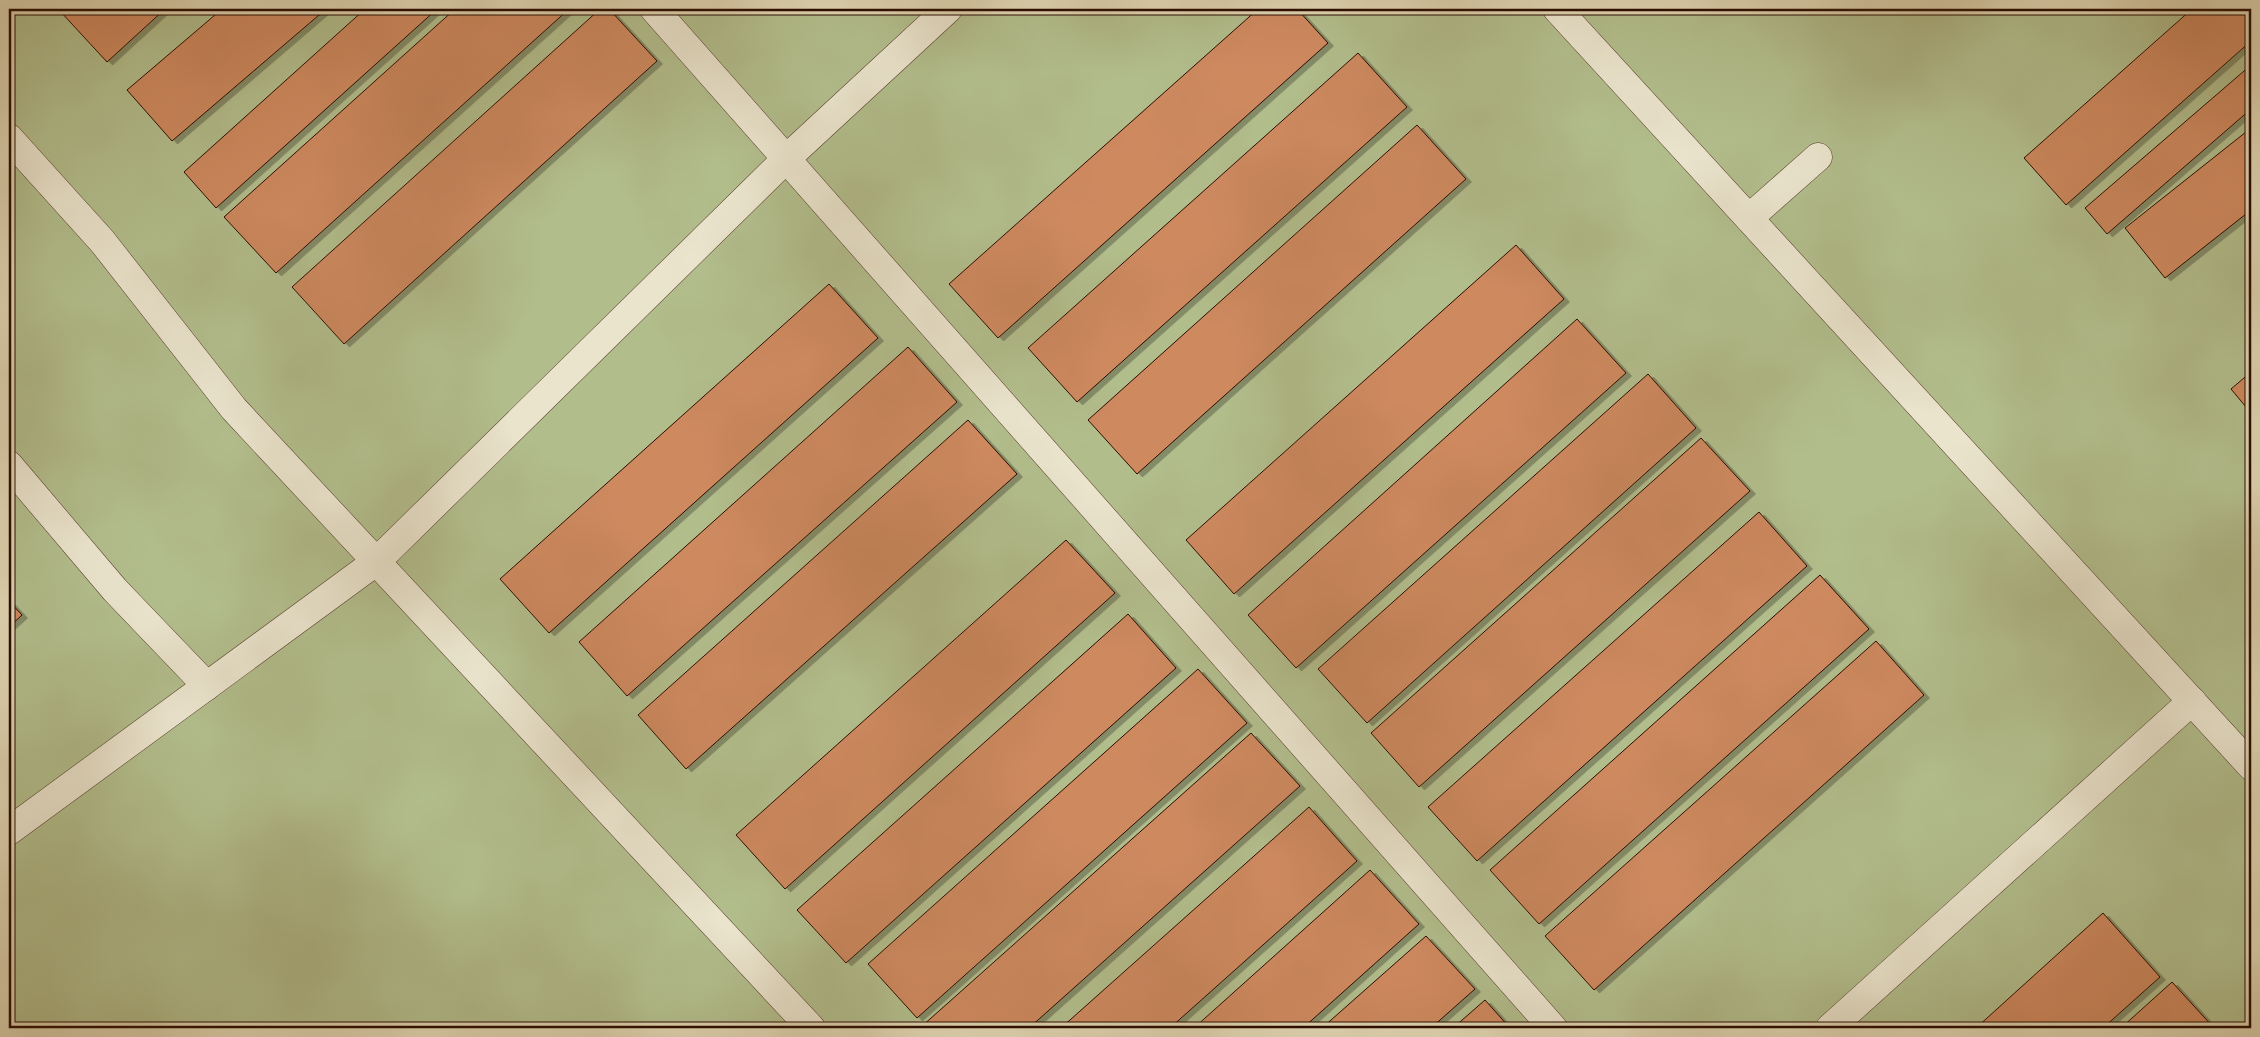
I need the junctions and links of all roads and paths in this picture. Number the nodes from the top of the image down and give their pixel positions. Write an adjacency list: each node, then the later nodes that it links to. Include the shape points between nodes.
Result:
1 (654, 9): 6 (lane)
2 (948, 9): 6 (lane)
3 (1557, 9): 7 (lane)
4 (9, 138): 9 (lane, via 102,241 234,409)
5 (1818, 157): 7 (lane)
6 (787, 158): 9 (lane); 15 (lane)
7 (1749, 218): 11 (lane)
8 (9, 465): 10 (lane, via 115,590)
9 (377, 561): 10 (lane); 14 (lane)
10 (208, 686): 13 (lane)
11 (2192, 701): 12 (lane); 16 (lane)
12 (2251, 766)
13 (9, 831)
14 (811, 1028)
15 (1553, 1028)
16 (1830, 1028)

